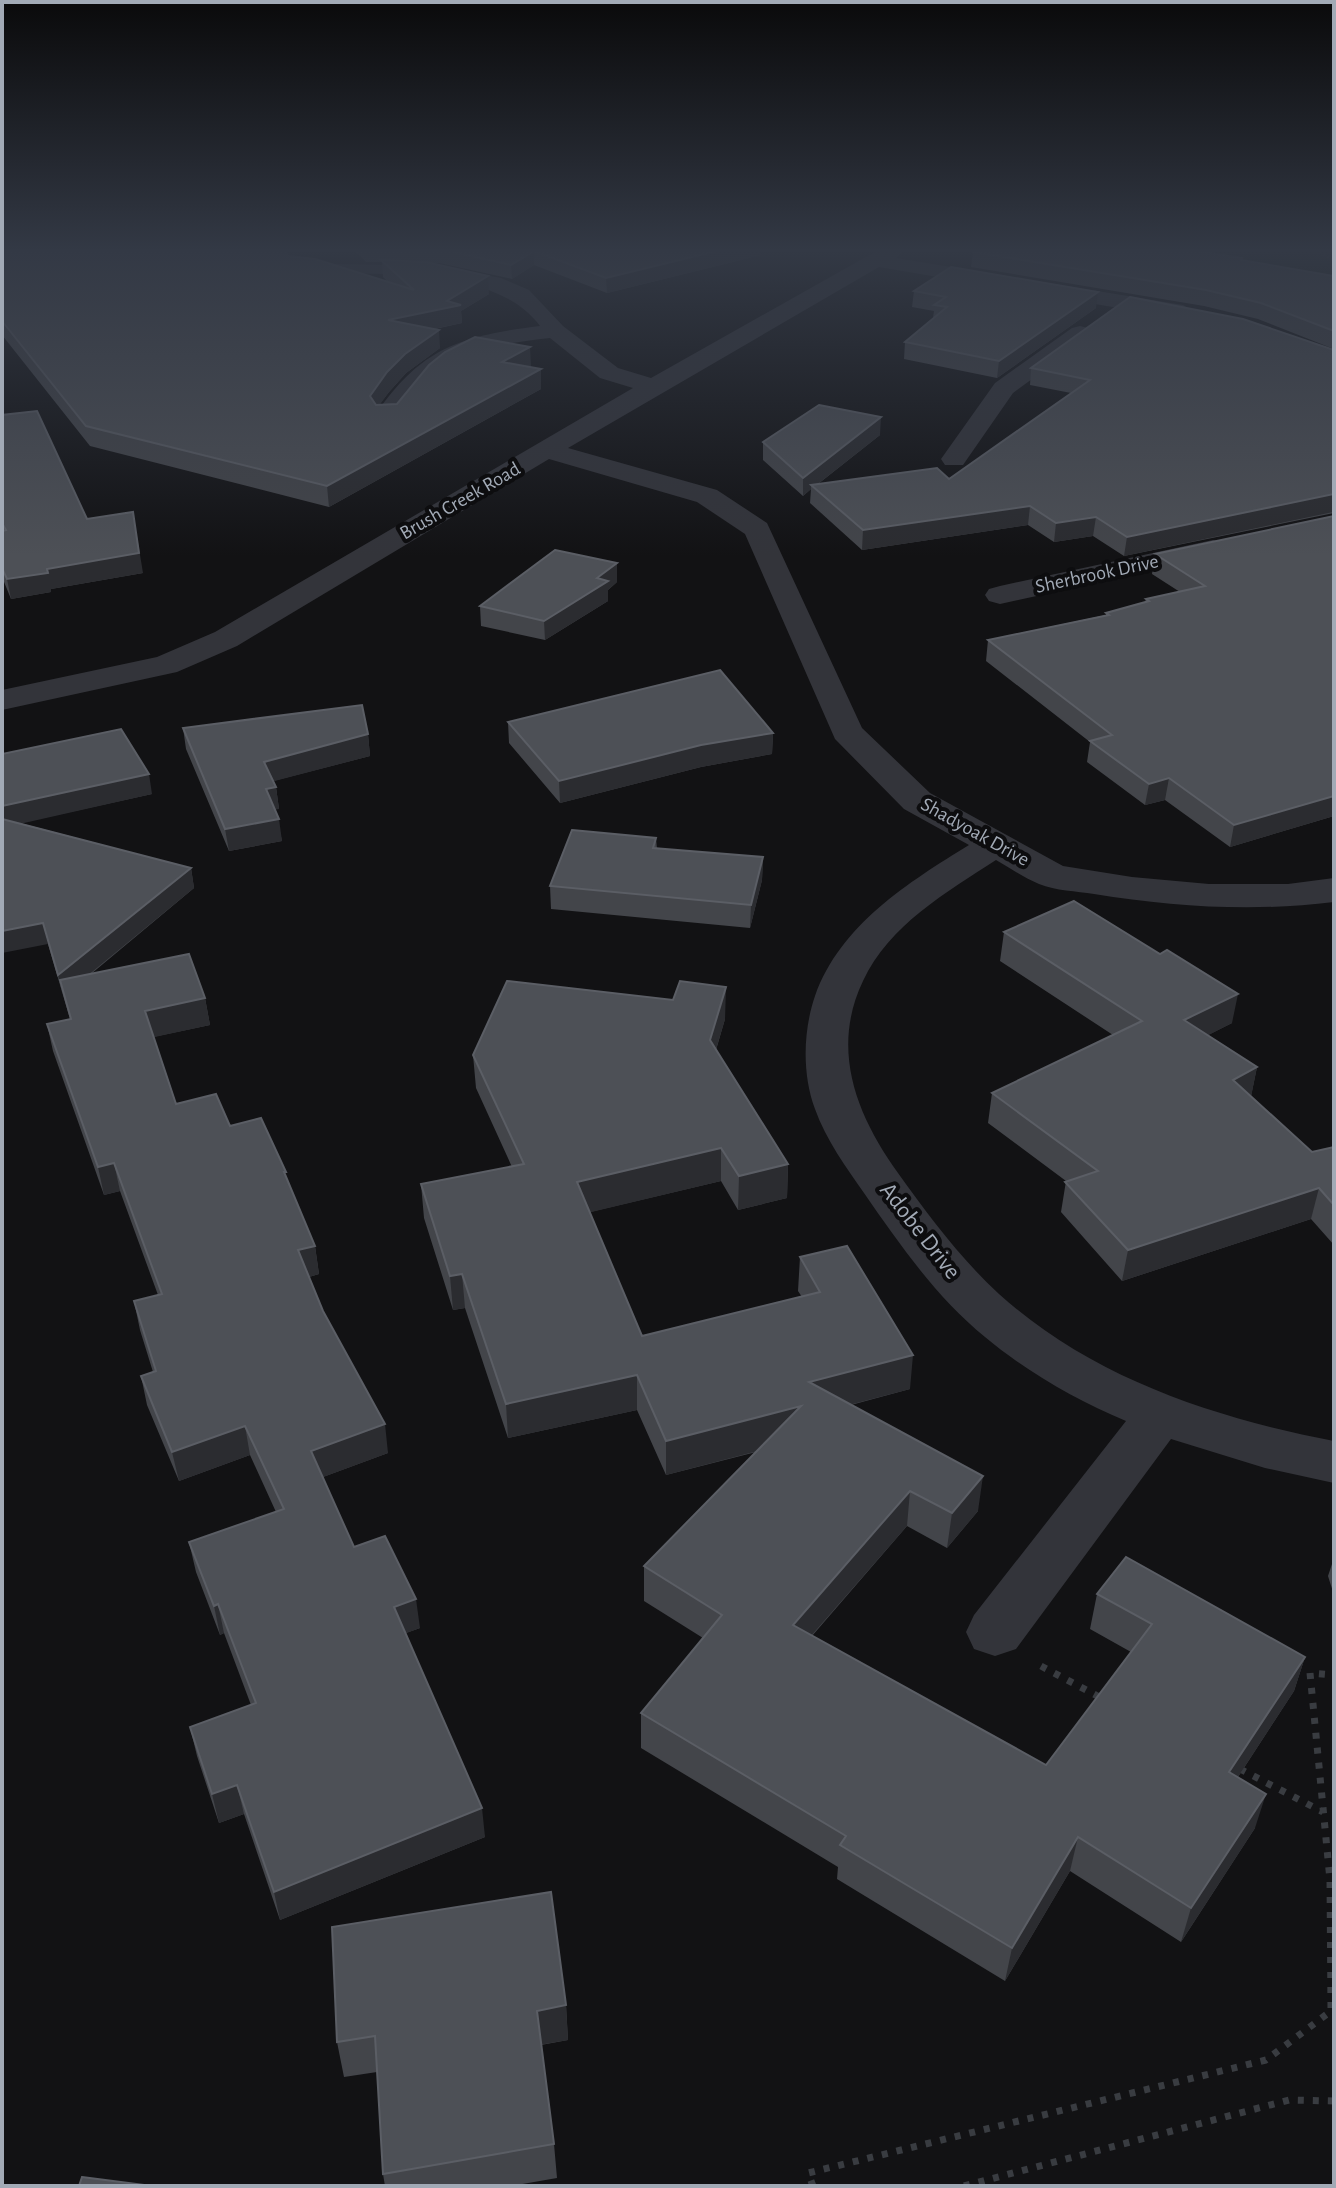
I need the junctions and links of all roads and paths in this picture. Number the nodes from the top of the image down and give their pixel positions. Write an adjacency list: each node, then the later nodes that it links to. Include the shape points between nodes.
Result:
1 (466, 351): 6 (street, via 435,362 413,380)
2 (581, 351): 5 (street, via 609,373)
3 (716, 351): 5 (street, Brush Creek Road)
4 (1055, 351): 8 (street, via 1004,388)
5 (654, 386): 7 (street, Brush Creek Road)
6 (387, 417)
7 (547, 450): 11 (street, Brush Creek Road, via 226,639 166,665); 12 (street, Shadyoak Drive, via 707,496 757,529 847,732 917,801)
8 (954, 459)
9 (1243, 543): 10 (street, Sherbrook Drive)
10 (1000, 595)
11 (2, 700)
12 (995, 844): 13 (street, Shadyoak Drive, via 1053,876 1132,889 1209,896); 14 (street, Adobe Drive, via 907,902 869,938 841,981 828,1027 837,1108 862,1155 937,1260 998,1321 1069,1369)
13 (1334, 890)
14 (1161, 1414): 15 (street, Adobe Drive, via 1287,1454); 16 (street)
15 (1334, 1462)
16 (995, 1632): 18 (path, via 1044,1669)
17 (1334, 1675): 20 (path, via 1310,1673)
18 (1114, 1704)
19 (1226, 1762): 20 (path)
20 (1324, 1812): 22 (path, via 1331,2011 1266,2060 808,2173)
21 (1334, 2101): 23 (path, via 1289,2100)
22 (813, 2186)
23 (964, 2186)

